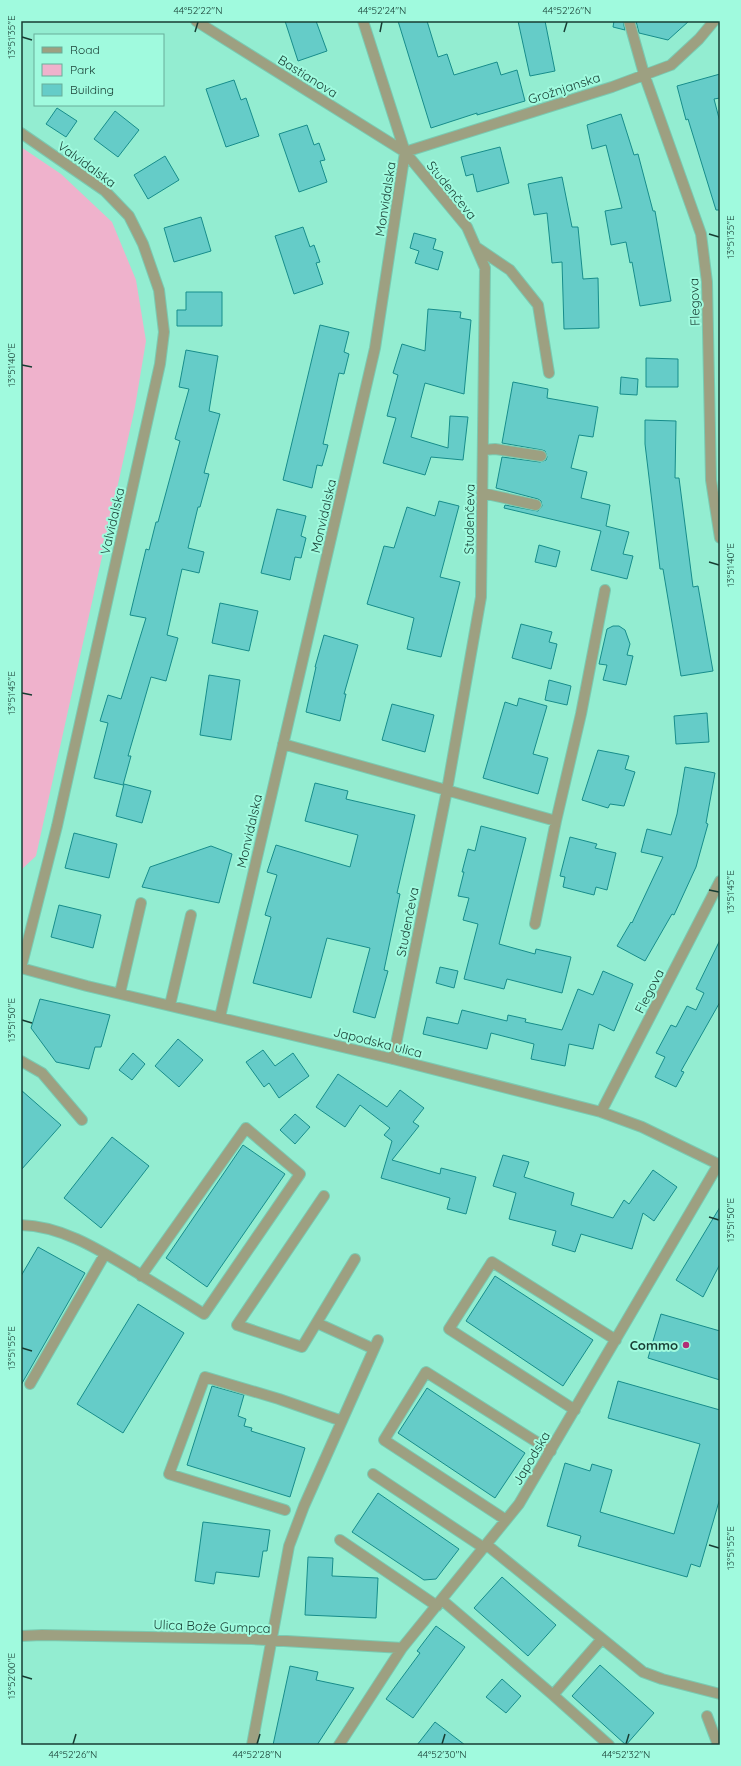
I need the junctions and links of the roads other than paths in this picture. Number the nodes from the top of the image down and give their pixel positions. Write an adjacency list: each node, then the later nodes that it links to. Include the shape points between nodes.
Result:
1 (196, 21): 7 (street, Bastianova)
2 (364, 21): 7 (street, Monvidalska)
3 (629, 21): 5 (street, Flegova)
4 (714, 21): 5 (street, Grožnjanska, via 700,39 671,65)
5 (644, 74): 7 (street, Grožnjanska, via 612,87); 14 (street, Flegova, via 701,234 708,282 711,480)
6 (21, 133): 23 (street, Valvidalska, via 105,191 129,216 143,244 159,290 164,332 160,364 59,818)
7 (405, 152): 8 (street, Studenčeva, via 467,227); 16 (street, Monvidalska, via 375,348)
8 (476, 247): 9 (street, via 510,270 538,305); 10 (street, Studenčeva, via 485,268)
9 (549, 373)
10 (483, 450): 11 (street, via 495,449); 12 (street, Studenčeva)
11 (541, 456)
12 (482, 493): 13 (street); 17 (street, Studenčeva, via 481,597)
13 (536, 504)
14 (720, 538)
15 (605, 590): 18 (street, via 581,714)
16 (283, 744): 17 (street); 26 (street, Monvidalska)
17 (447, 790): 18 (street); 27 (street, Studenčeva)
18 (556, 821): 22 (street)
19 (720, 881): 29 (street, Flegova)
20 (141, 903): 24 (street)
21 (191, 915): 25 (street)
22 (535, 924)
23 (21, 968): 24 (street, Japodska ulica)
24 (120, 993): 25 (street, Japodska ulica)
25 (170, 1005): 26 (street, Japodska ulica)
26 (220, 1016): 27 (street, Japodska ulica)
27 (393, 1059): 29 (street, Japodska ulica)
28 (21, 1061): 30 (street, via 42,1073)
29 (601, 1112): 31 (street, Japodska ulica, via 642,1128)
30 (82, 1120)
31 (719, 1165): 38 (street, Japodska)
32 (324, 1196): 37 (street, via 237,1324 302,1347)
33 (21, 1225): 34 (street, via 32,1225 68,1235)
34 (105, 1254): 36 (street); 39 (street)
35 (355, 1259): 37 (street)
36 (141, 1276): 36 (street, via 204,1314 300,1174 246,1128)
37 (317, 1323): 41 (street, via 376,1345)
38 (616, 1340): 40 (street, Japodska); 40 (street, via 492,1262 449,1329)
39 (30, 1384)
40 (575, 1410): 42 (street, Japodska)
41 (342, 1421): 44 (street, via 205,1377 169,1474); 50 (street, via 289,1546)
42 (551, 1450): 45 (street, Japodska, via 519,1504); 45 (street, via 426,1372 384,1440)
43 (373, 1474): 47 (street)
44 (285, 1510)
45 (506, 1520): 47 (street, Japodska)
46 (340, 1540): 48 (street)
47 (485, 1547): 48 (street, Japodska); 51 (street)
48 (440, 1603): 52 (street, Japodska); 54 (street)
49 (21, 1636): 50 (street, Ulica Bože Gumpca)
50 (271, 1640): 52 (street, Ulica Bože Gumpca); 56 (street)
51 (601, 1640): 53 (street, via 642,1672); 54 (street)
52 (402, 1648): 57 (street, Japodska)
53 (720, 1694)
54 (552, 1695): 58 (street)
55 (707, 1716): 59 (street)
56 (252, 1745)
57 (339, 1745)
58 (609, 1745)
59 (718, 1745)

